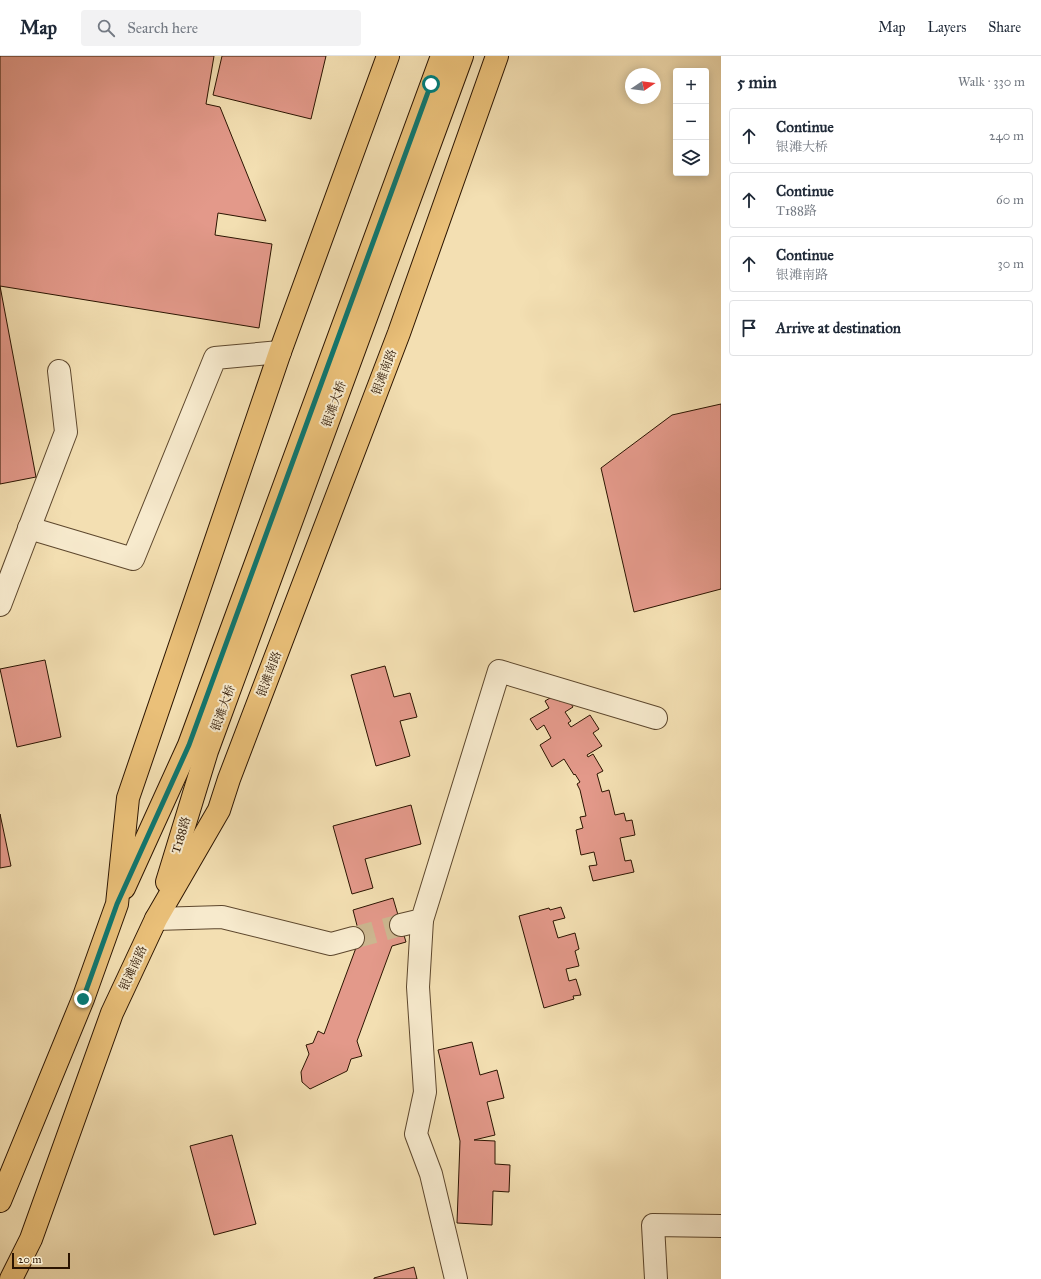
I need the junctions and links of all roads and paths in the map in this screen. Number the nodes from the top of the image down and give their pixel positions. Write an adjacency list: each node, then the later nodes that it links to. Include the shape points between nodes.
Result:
1 (388, 56): 5 (main road)
2 (442, 56): 10 (main road, 银滩大桥)
3 (462, 56): 10 (main road, 银滩大桥)
4 (497, 56): 12 (main road, 银滩南路, via 399,333 219,810)
5 (280, 352): 7 (street, via 214,358 133,559); 11 (main road, via 128,798)
6 (59, 372): 7 (street, via 66,432)
7 (29, 528): 8 (street)
8 (0, 605)
9 (656, 718): 13 (street, via 499,671)
10 (198, 748): 11 (main road); 12 (main road, T188路)
11 (117, 904): 16 (main road, via 83,999)
12 (156, 919): 15 (street, via 222,917 331,944); 18 (main road, 银滩南路, via 112,1013 31,1239)
13 (422, 920): 14 (street); 19 (street, via 418,987 425,1092 416,1134 431,1174)
14 (401, 925)
15 (353, 938)
16 (0, 1201)
17 (721, 1226): 20 (street, via 653,1226)
18 (11, 1279)
19 (456, 1279)
20 (656, 1279)

